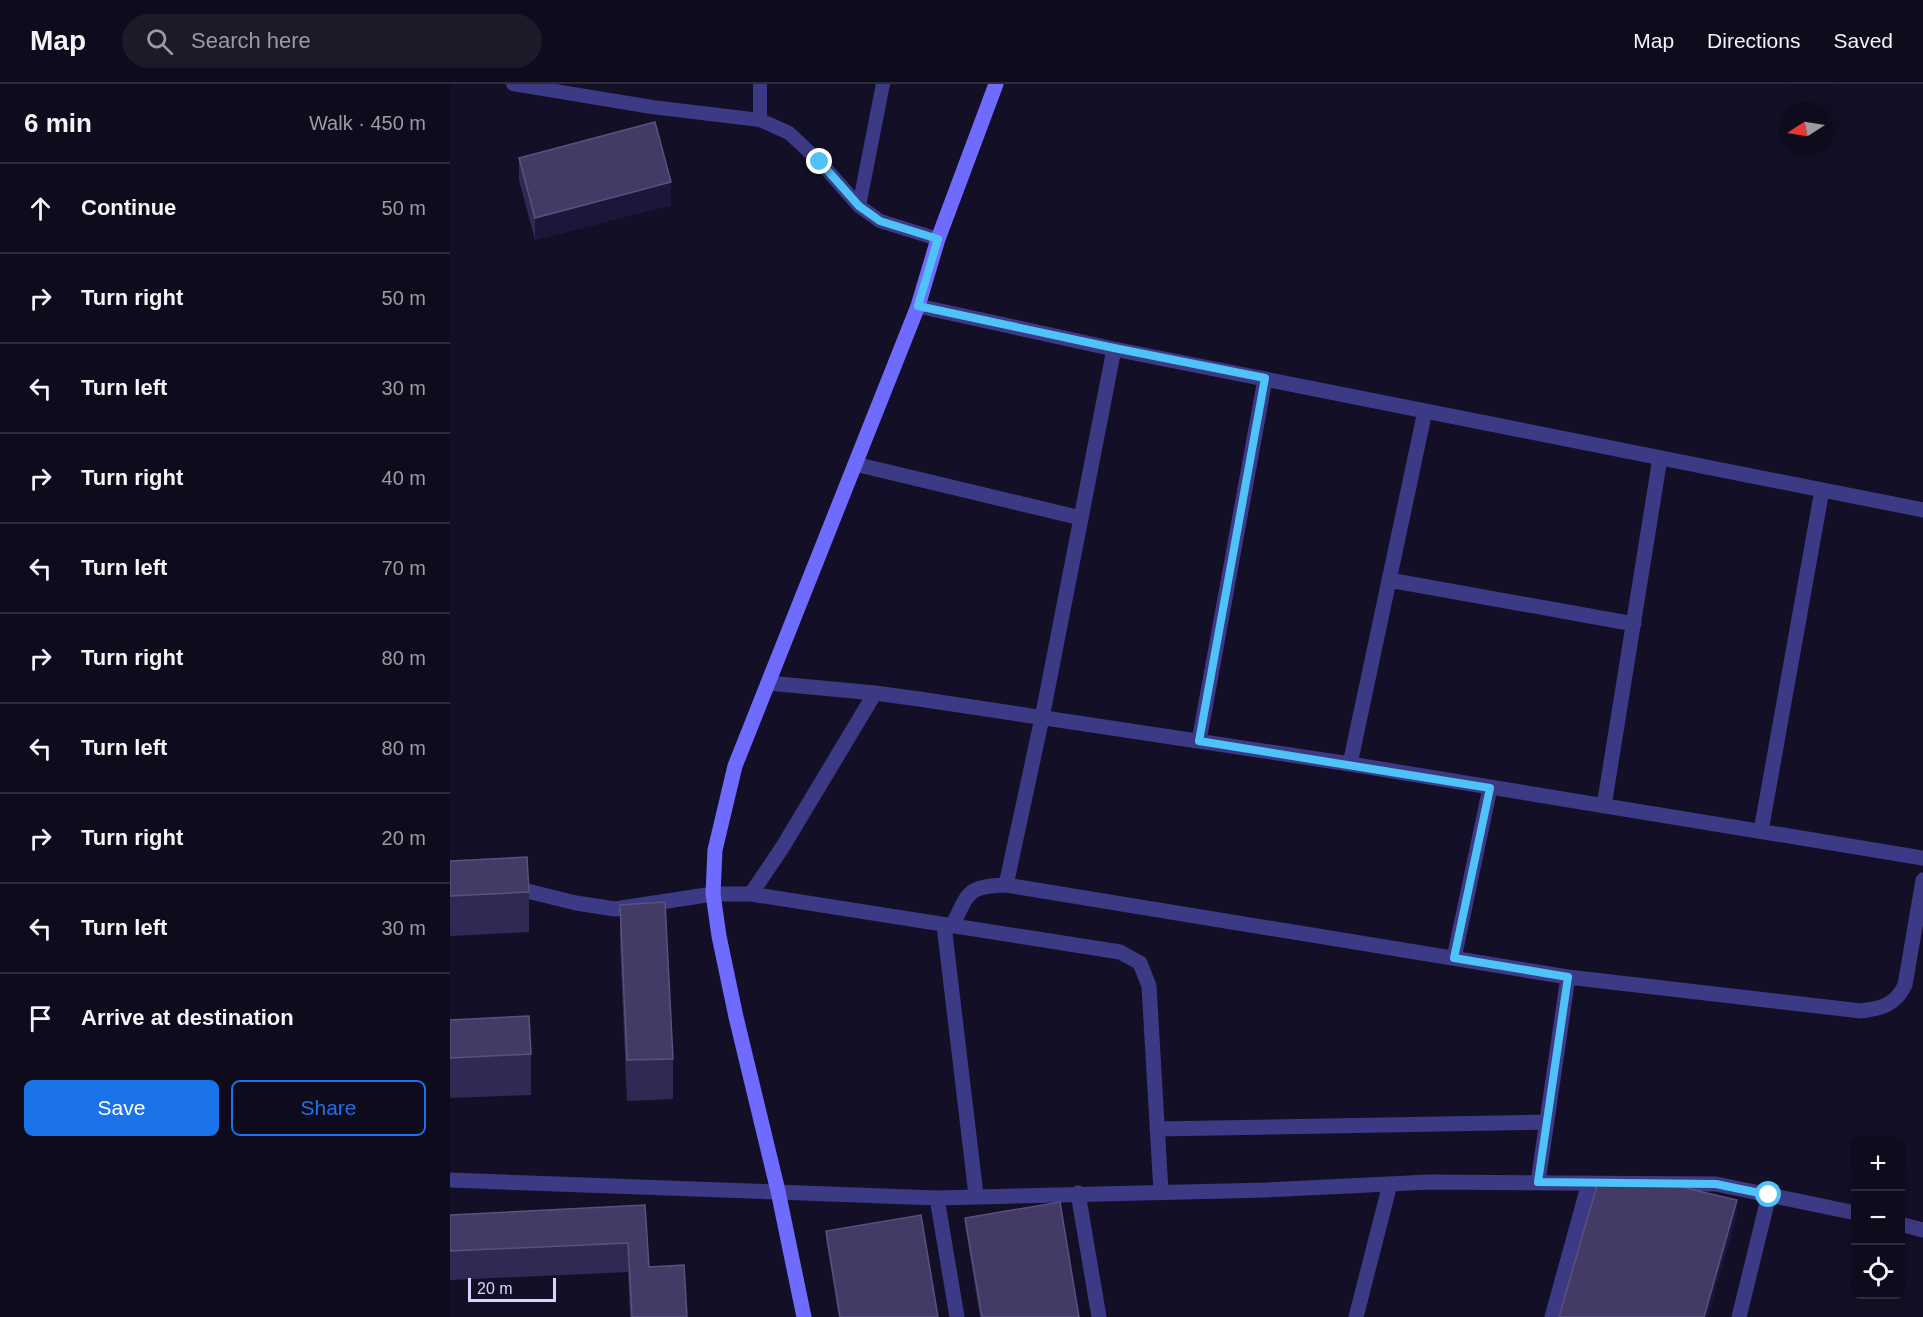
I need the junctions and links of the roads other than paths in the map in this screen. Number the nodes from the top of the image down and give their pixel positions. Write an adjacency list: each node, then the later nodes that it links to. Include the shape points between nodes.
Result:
1 (513, 84): 5 (lane)
2 (760, 84): 5 (lane)
3 (883, 84): 6 (lane)
4 (996, 84): 7 (main road)
5 (760, 120): 6 (lane, via 789,133)
6 (859, 206): 7 (lane, via 880,221)
7 (938, 239): 8 (main road)
8 (918, 306): 9 (street); 13 (main road)
9 (1114, 348): 10 (street); 16 (street)
10 (1265, 378): 11 (street); 22 (street)
11 (1425, 411): 12 (street); 17 (street)
12 (1660, 458): 14 (street); 18 (street)
13 (855, 464): 16 (street); 19 (main road)
14 (1822, 490): 15 (street); 26 (street)
15 (1923, 510)
16 (1081, 518): 21 (street)
17 (1389, 580): 18 (street); 23 (street)
18 (1634, 624): 25 (street)
19 (768, 683): 20 (street); 31 (main road, via 735,766 715,850)
20 (875, 693): 21 (street); 32 (street)
21 (1042, 718): 22 (street); 30 (street)
22 (1199, 741): 23 (street)
23 (1350, 764): 24 (street)
24 (1490, 788): 25 (street); 34 (street)
25 (1604, 806): 26 (street)
26 (1761, 831): 27 (street)
27 (1923, 858)
28 (1923, 880): 35 (street, via 1905,985 1899,996 1876,1009 1862,1011)
29 (493, 882): 31 (street, via 615,909)
30 (1006, 885): 33 (street, via 974,889); 34 (street)
31 (713, 894): 32 (street); 42 (main road, via 736,1017)
32 (751, 894): 33 (street)
33 (948, 926): 37 (street, via 1120,952 1140,963 1149,986); 45 (street)
34 (1454, 958): 35 (street)
35 (1568, 977): 36 (street)
36 (1547, 1122): 37 (street); 39 (street)
37 (1157, 1129): 43 (street)
38 (450, 1180): 42 (street)
39 (1538, 1182): 40 (street); 41 (street)
40 (1589, 1183): 46 (street, via 1716,1184); 55 (street)
41 (1390, 1184): 43 (street); 54 (street)
42 (778, 1191): 47 (street); 51 (main road)
43 (1161, 1192): 44 (street)
44 (1078, 1193): 45 (street); 53 (street)
45 (976, 1195): 47 (street)
46 (1769, 1195): 48 (street); 56 (street)
47 (937, 1198): 52 (street)
48 (1851, 1212)
49 (1905, 1225): 50 (street)
50 (1923, 1230)
51 (804, 1317)
52 (957, 1317)
53 (1099, 1317)
54 (1356, 1317)
55 (1552, 1317)
56 (1739, 1317)

